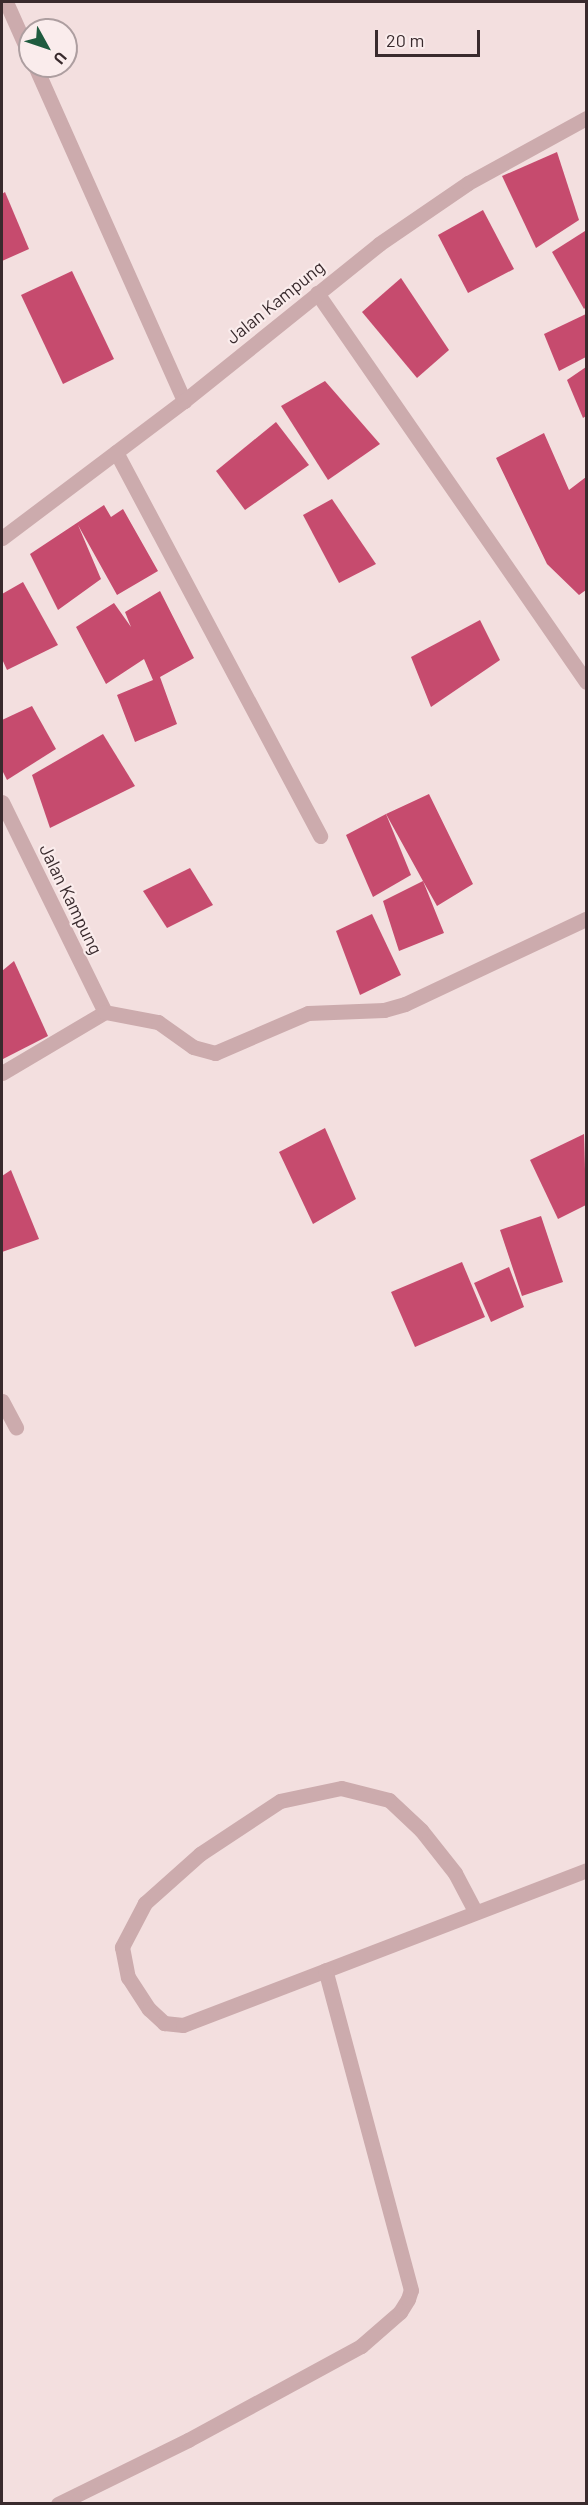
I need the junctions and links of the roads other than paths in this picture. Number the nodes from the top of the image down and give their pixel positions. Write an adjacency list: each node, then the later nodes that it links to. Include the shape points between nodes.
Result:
1 (6, 2): 2 (street)
2 (18, 29)
3 (39, 78): 6 (street)
4 (586, 118): 5 (street, Jalan Kampung, via 468,183)
5 (317, 293): 6 (street, Jalan Kampung); 9 (street)
6 (184, 401): 7 (street, Jalan Kampung)
7 (116, 452): 8 (street, Jalan Kampung); 11 (street)
8 (2, 538)
9 (586, 682)
10 (2, 802): 13 (street, Jalan Kampung)
11 (320, 836)
12 (586, 918): 13 (street, via 405,1004 384,1010 308,1013 215,1053 193,1047 158,1022)
13 (105, 1012): 14 (street)
14 (2, 1073)
15 (2, 1401): 16 (street)
16 (16, 1427)
17 (586, 1870): 18 (street)
18 (475, 1911): 19 (street); 19 (street, via 455,1873 397,1807 389,1800 341,1788 280,1801 200,1854 145,1903 122,1947 128,1977 164,2023 183,2025)
19 (325, 1970): 20 (street, via 411,2290 408,2299 387,2325 361,2346 188,2440)
20 (58, 2504)

